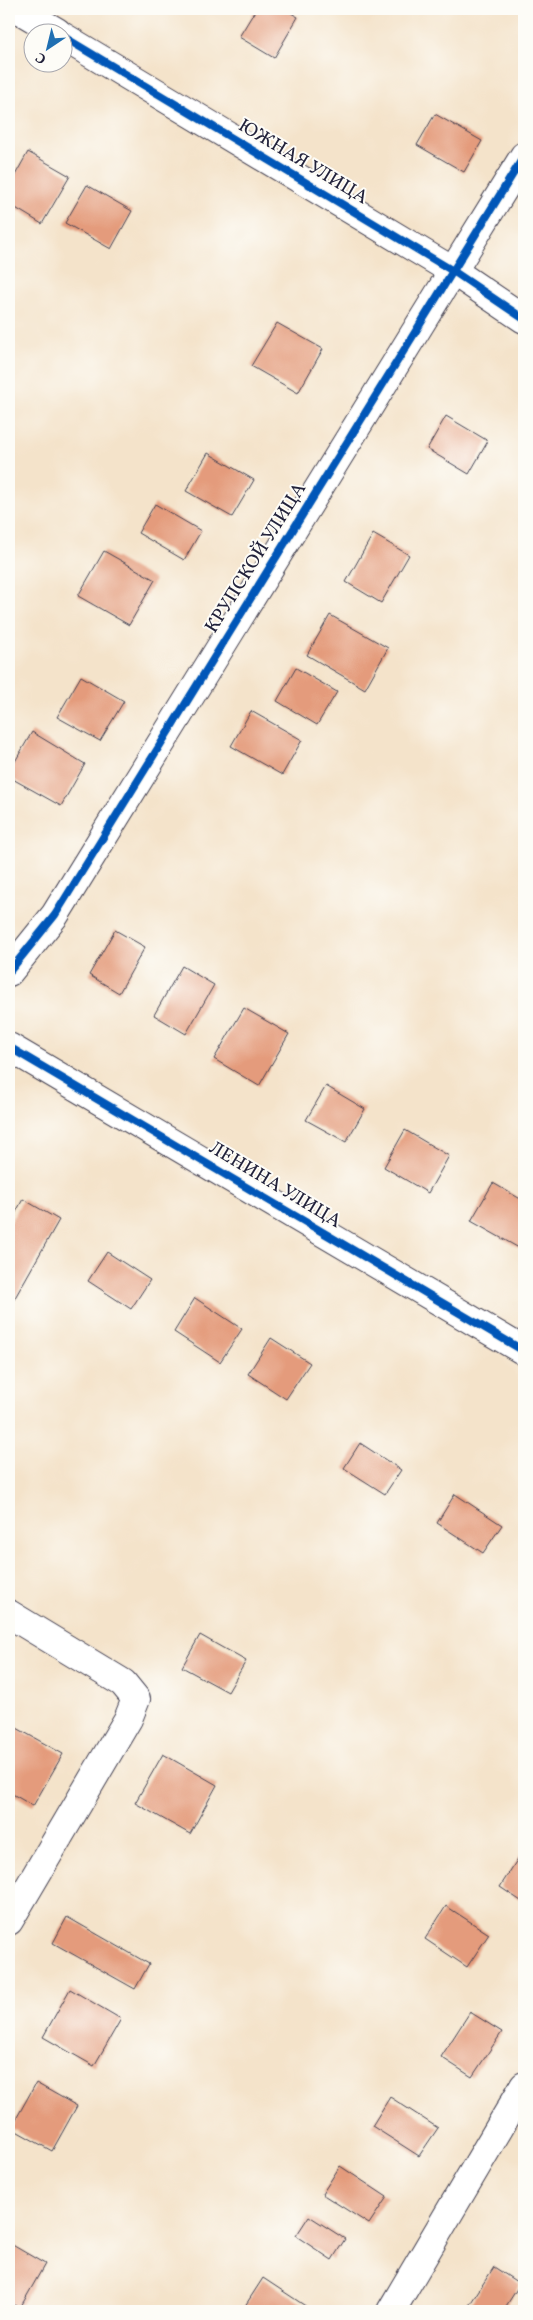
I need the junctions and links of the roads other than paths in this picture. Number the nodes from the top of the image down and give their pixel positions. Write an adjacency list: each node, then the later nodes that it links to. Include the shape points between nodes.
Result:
1 (18, 9): 2 (street)
2 (40, 22)
3 (72, 42): 5 (street, ЮЖНАЯ УЛИЦА)
4 (524, 156): 5 (street, КРУПСКОЙ УЛИЦА)
5 (452, 271): 6 (street, ЮЖНАЯ УЛИЦА); 7 (street, КРУПСКОЙ УЛИЦА, via 55,915)
6 (524, 319)
7 (9, 972)
8 (9, 1048): 9 (street, ЛЕНИНА УЛИЦА)
9 (524, 1351)
10 (9, 1614): 11 (street, via 124,1683 136,1699 128,1719)
11 (9, 1921)
12 (524, 2086): 13 (street)
13 (390, 2311)

